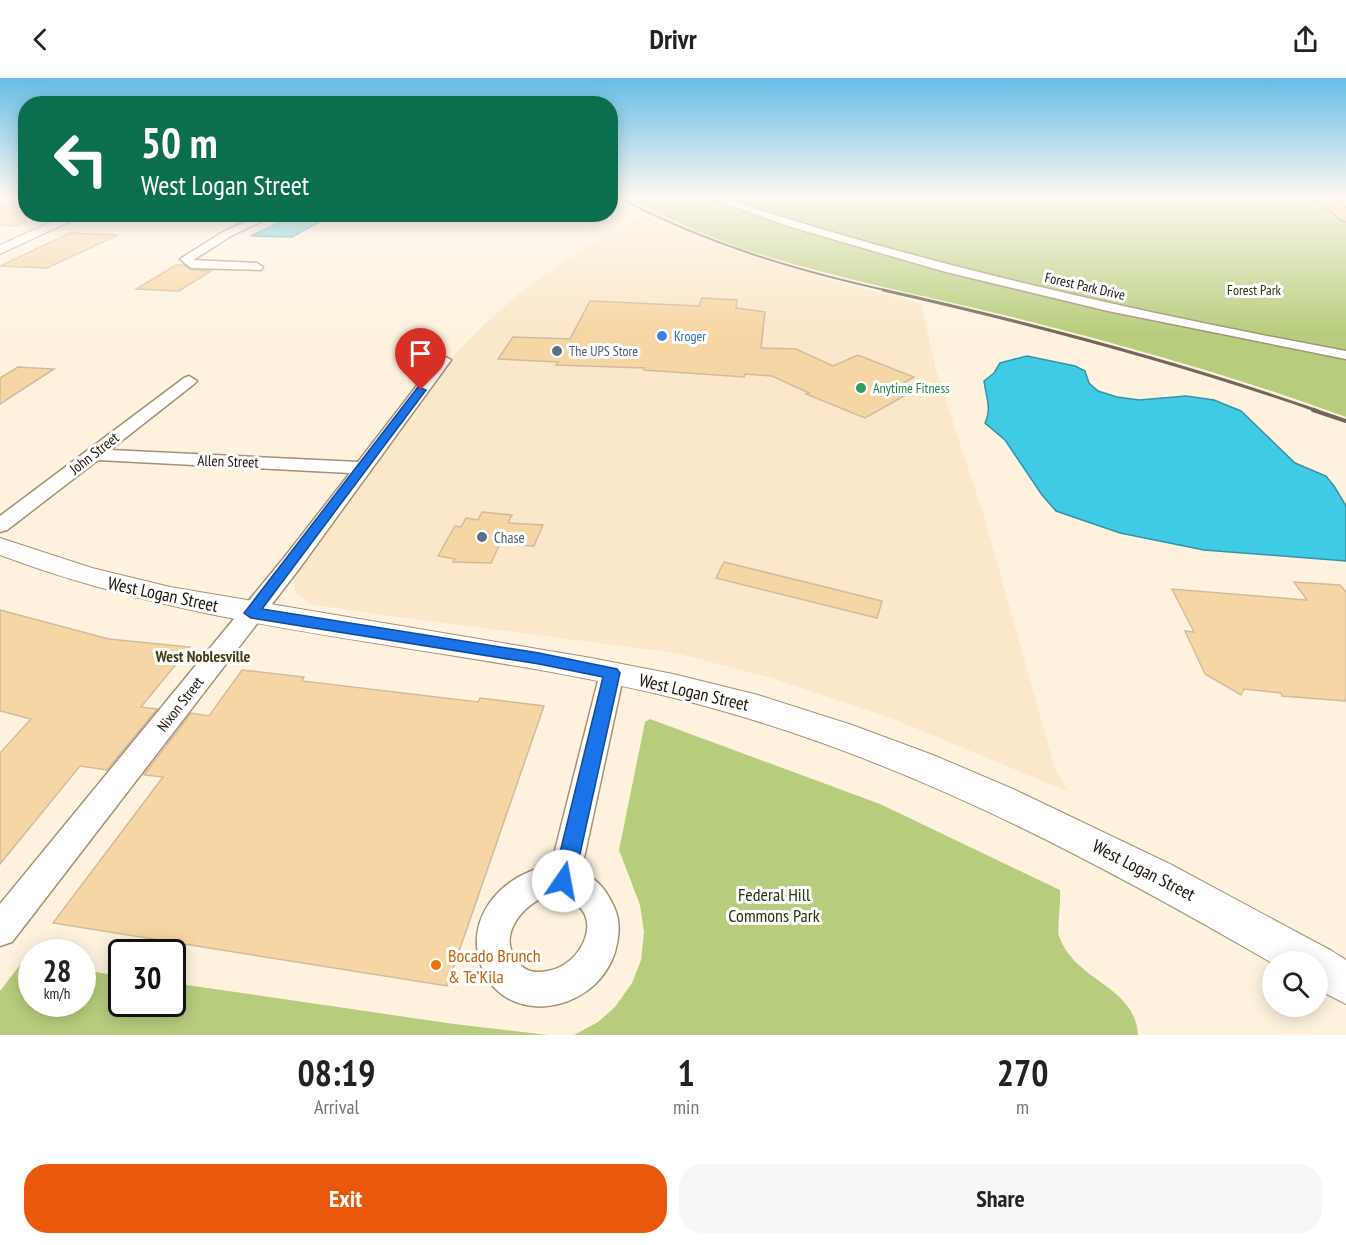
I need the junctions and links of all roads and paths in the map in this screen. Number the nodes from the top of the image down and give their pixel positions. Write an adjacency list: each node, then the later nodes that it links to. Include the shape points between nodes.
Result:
1 (14, 244): 4 (street)
2 (211, 244): 5 (street, via 186,259 191,264)
3 (855, 244): 6 (street, Forest Park Drive, via 1137,313)
4 (0, 250)
5 (257, 267)
6 (1346, 355)
7 (444, 360): 10 (street, Nixon Street)
8 (189, 381): 9 (street, John Street)
9 (93, 454): 10 (street, Allen Street); 11 (street, John Street)
10 (363, 468): 13 (street, Nixon Street)
11 (0, 526)
12 (0, 546): 13 (street, West Logan Street, via 130,589)
13 (251, 613): 14 (street, West Logan Street); 16 (street, Nixon Street)
14 (612, 673): 15 (street); 17 (street, West Logan Street, via 783,715 995,795 1206,902)
15 (563, 881)
16 (0, 930)
17 (1290, 951)
18 (1328, 972): 19 (street)
19 (1346, 983)

